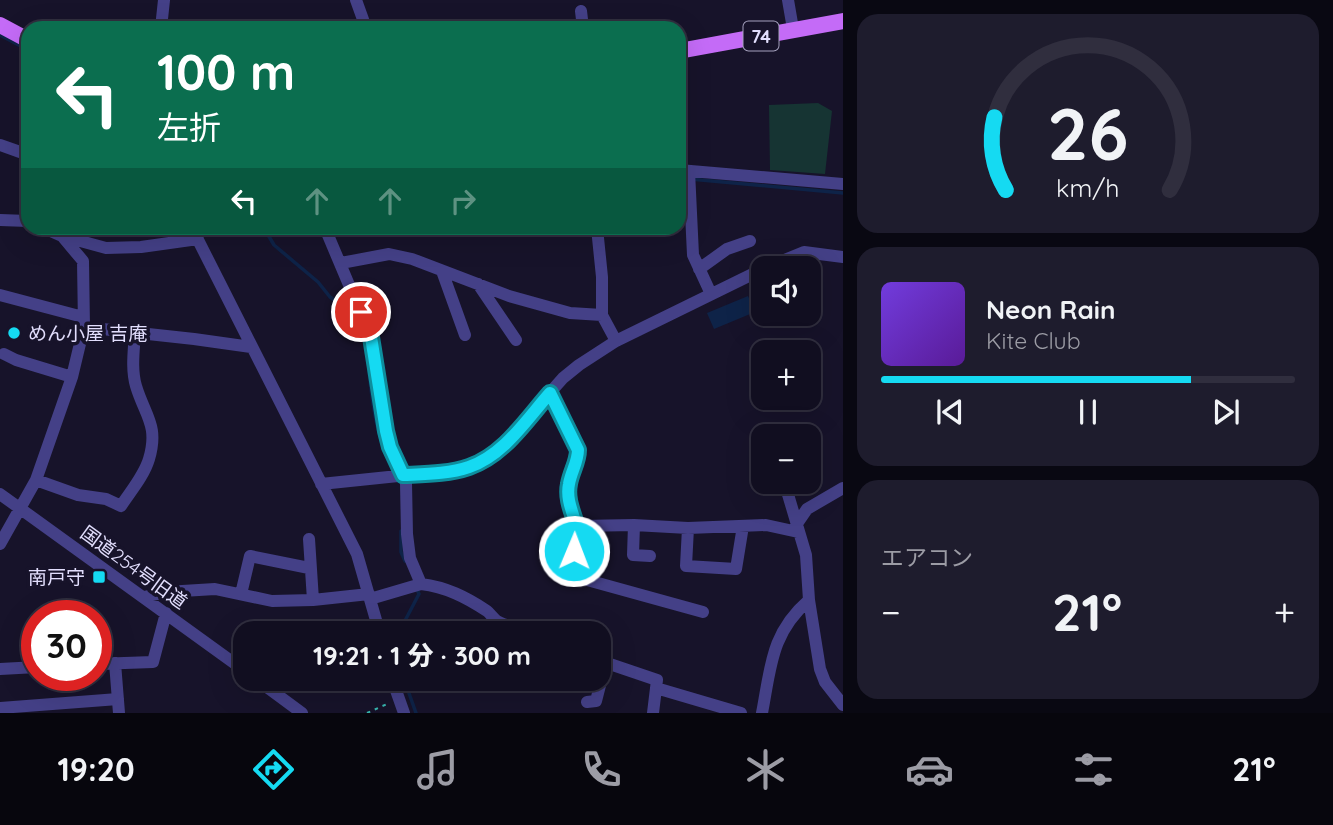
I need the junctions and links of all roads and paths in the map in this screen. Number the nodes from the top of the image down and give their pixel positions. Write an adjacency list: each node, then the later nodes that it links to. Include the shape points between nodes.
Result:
1 (164, 0): 5 (street)
2 (356, 0): 6 (street)
3 (788, 0): 10 (street)
4 (581, 11): 7 (street)
5 (162, 21)
6 (361, 21)
7 (582, 21)
8 (843, 21): 10 (main road, 74)
9 (0, 25): 11 (main road)
10 (793, 29): 12 (main road, 74)
11 (21, 36)
12 (686, 50)
13 (0, 145): 14 (street)
14 (20, 152)
15 (686, 170): 16 (street)
16 (843, 184)
17 (686, 191): 31 (street, via 692,255)
18 (0, 220): 19 (street)
19 (21, 221)
20 (187, 235): 26 (street, via 141,247)
21 (196, 235): 43 (street)
22 (328, 235): 30 (street)
23 (598, 235): 37 (street)
24 (62, 236): 26 (street); 29 (street)
25 (750, 241): 31 (street, via 727,249)
26 (102, 246): 29 (street)
27 (794, 256): 28 (street, via 804,252)
28 (843, 257)
29 (83, 261): 38 (street)
30 (341, 263): 32 (street, via 389,254); 47 (street, via 371,337 386,431)
31 (699, 269): 35 (street)
32 (442, 271): 34 (street); 40 (street)
33 (751, 274): 35 (street)
34 (478, 284): 37 (street, via 570,313); 41 (street)
35 (711, 294): 42 (street)
36 (0, 295): 38 (street)
37 (602, 316): 42 (street)
38 (84, 322): 39 (street); 45 (street)
39 (135, 332): 43 (street); 48 (street, via 133,370 153,439 148,461 121,506)
40 (465, 335)
41 (516, 340)
42 (616, 341): 46 (street, via 579,365)
43 (251, 347): 49 (street)
44 (4, 354): 45 (street)
45 (72, 377): 48 (street)
46 (550, 393): 47 (street, via 493,455 456,470); 55 (street, via 578,450 568,493)
47 (403, 475): 49 (street); 63 (street, via 408,493 409,551)
48 (36, 480): 53 (street)
49 (321, 484): 66 (street, via 357,555)
50 (843, 488): 58 (street, via 807,509)
51 (0, 494): 53 (street, 国道254号旧道)
52 (788, 494): 58 (street)
53 (20, 509): 60 (street); 65 (street, 国道254号旧道)
54 (634, 524): 55 (street); 57 (street); 61 (street, via 633,555)
55 (579, 526): 69 (street, via 569,575)
56 (743, 527): 57 (street); 57 (street, via 736,569 686,566); 58 (street)
57 (688, 528)
58 (797, 529): 68 (street, via 806,555)
59 (309, 538): 62 (street)
60 (0, 544)
61 (650, 556)
62 (309, 568): 64 (street, via 250,556); 67 (street)
63 (421, 584): 66 (street); 72 (street, via 454,592)
64 (241, 594): 65 (street, via 215,589); 67 (street, via 272,601)
65 (144, 597): 70 (street, 国道254号旧道)
66 (370, 597): 67 (street); 71 (street)
67 (313, 600)
68 (809, 600): 86 (street, via 820,669); 94 (street, via 780,634)
69 (703, 612)
70 (166, 613): 73 (street, 国道254号旧道); 75 (street, via 153,662)
71 (376, 621)
72 (498, 621)
73 (233, 662)
74 (112, 663): 75 (street)
75 (115, 663): 83 (street)
76 (611, 664): 79 (street, via 657,680)
77 (21, 668): 78 (street)
78 (0, 669)
79 (656, 688): 92 (street); 93 (street)
80 (272, 691): 89 (street)
81 (395, 691): 84 (street)
82 (598, 691): 85 (street, via 596,701)
83 (118, 699): 87 (street); 88 (street)
84 (397, 699): 90 (path); 91 (street)
85 (587, 702)
86 (843, 705)
87 (0, 708)
88 (120, 713)
89 (302, 713)
90 (367, 713)
91 (404, 713)
92 (653, 713)
93 (741, 713)
94 (762, 713)

